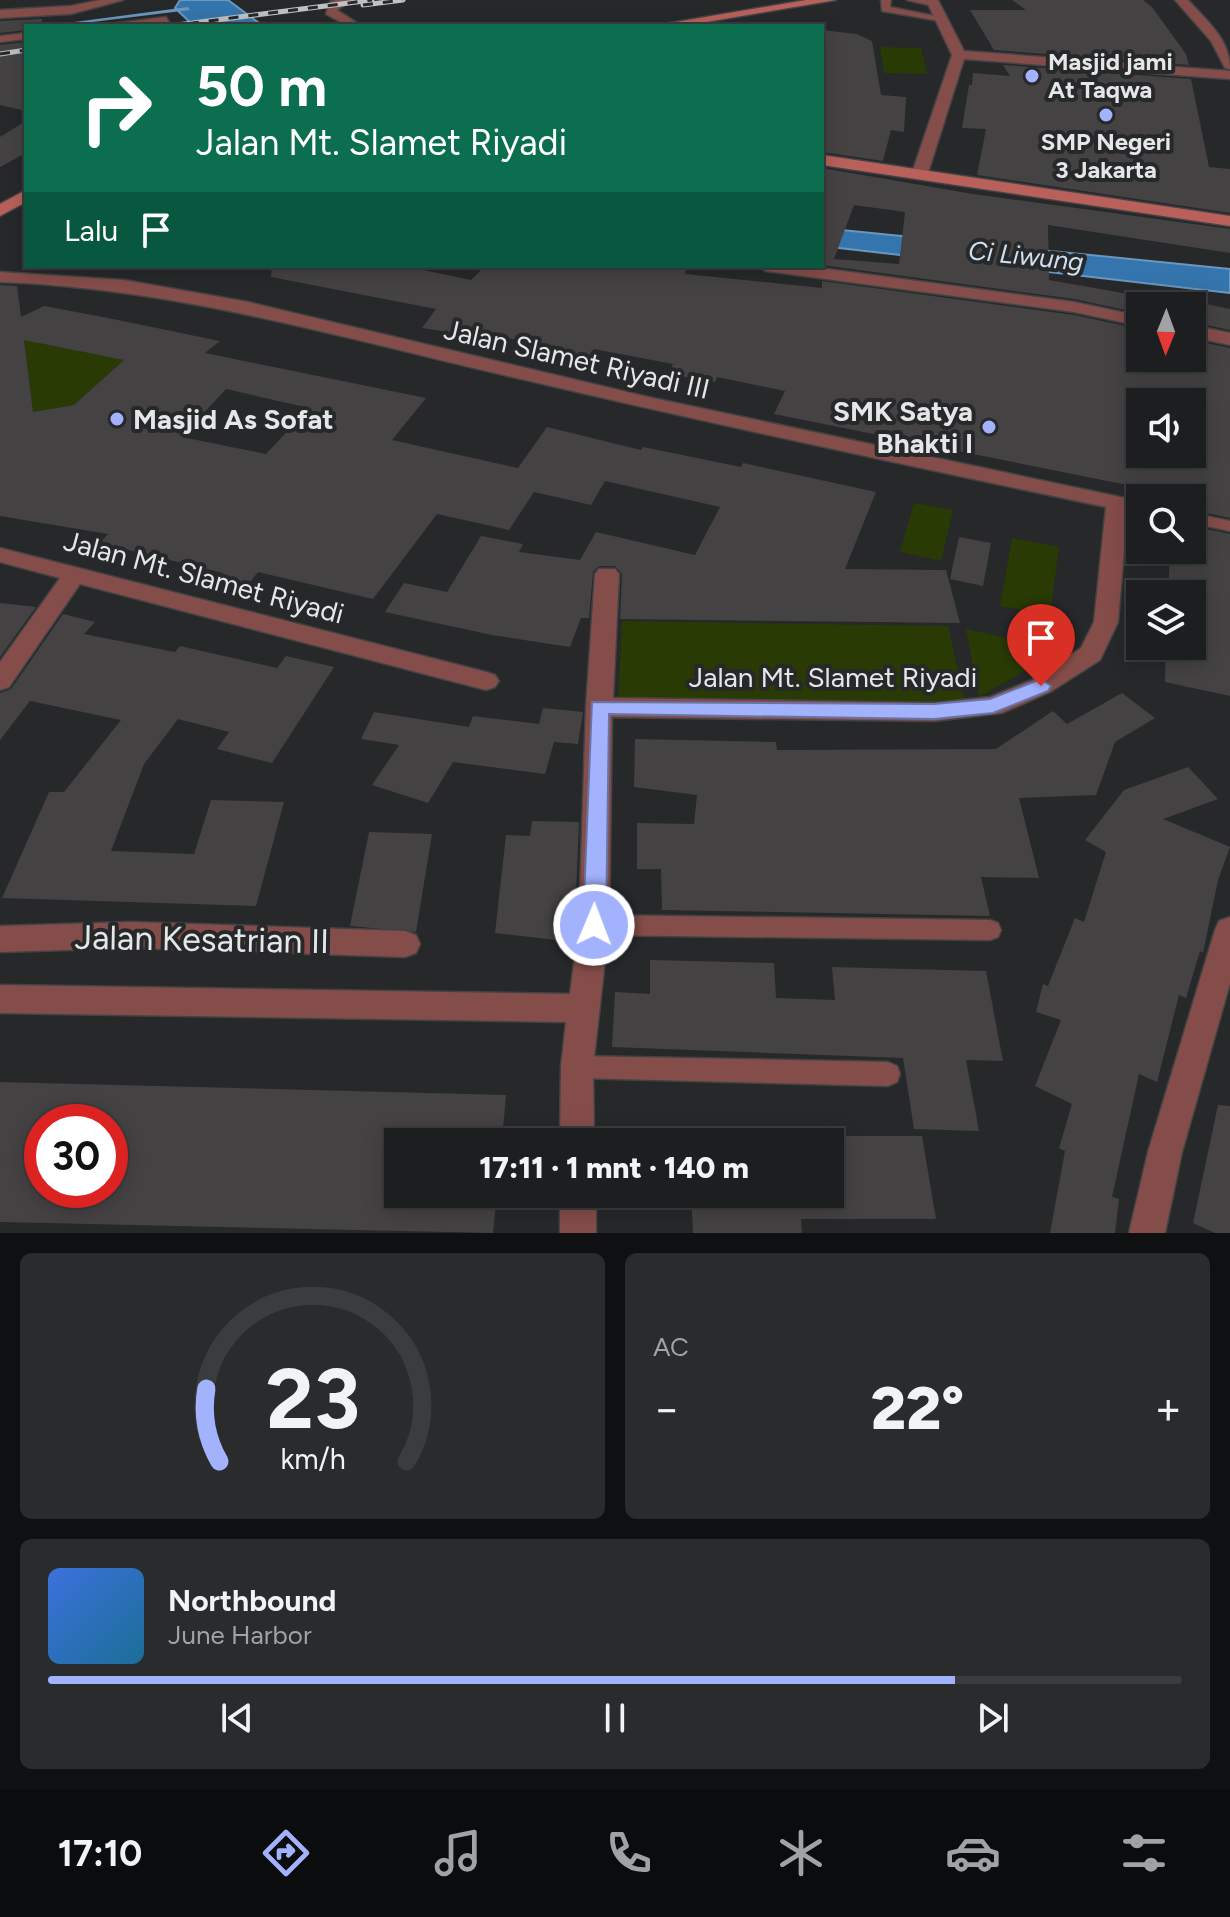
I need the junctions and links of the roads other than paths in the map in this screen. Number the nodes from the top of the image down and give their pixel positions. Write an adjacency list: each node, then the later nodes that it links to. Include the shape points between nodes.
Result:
1 (117, 0): 8 (street, via 71,10)
2 (346, 0): 12 (street, via 330,11)
3 (830, 0): 13 (street)
4 (886, 0): 9 (lane, via 885,9)
5 (912, 0): 7 (lane)
6 (1181, 0): 17 (street, via 1217,40)
7 (932, 1): 9 (street)
8 (0, 14)
9 (940, 18): 16 (street)
10 (166, 20): 11 (lane)
11 (133, 24)
12 (353, 24)
13 (671, 24)
14 (24, 36): 15 (lane)
15 (0, 39)
16 (959, 55): 18 (street); 20 (street)
17 (1230, 65)
18 (1230, 75)
19 (824, 160): 20 (street)
20 (920, 173): 23 (street)
21 (21, 199): 22 (street); 24 (street)
22 (0, 211)
23 (1230, 221)
24 (0, 226)
25 (781, 268): 27 (street)
26 (0, 277): 30 (street, Jalan Slamet Riyadi III, via 76,278 192,297 729,423)
27 (1126, 318)
28 (1206, 334): 29 (street)
29 (1230, 339)
30 (1126, 504)
31 (1126, 520): 39 (street, Jalan Mt. Slamet Riyadi, via 1106,622 1091,654 1041,686 993,706 934,712)
32 (1206, 521): 33 (lane)
33 (1230, 526)
34 (0, 555): 35 (street, Jalan Mt. Slamet Riyadi)
35 (75, 574): 37 (street); 38 (street, Jalan Mt. Slamet Riyadi)
36 (607, 574): 39 (street)
37 (0, 681)
38 (486, 681)
39 (599, 707): 40 (street)
40 (594, 925): 41 (lane); 46 (street)
41 (990, 930)
42 (1230, 930): 52 (street, via 1165,1152)
43 (0, 939): 44 (street, Jalan Kesatrian II, via 131,935)
44 (405, 944)
45 (0, 999): 46 (street)
46 (582, 1008): 47 (street)
47 (577, 1067): 48 (lane); 49 (street)
48 (888, 1074)
49 (577, 1128)
50 (578, 1208): 51 (street)
51 (578, 1233)
52 (1147, 1233)

